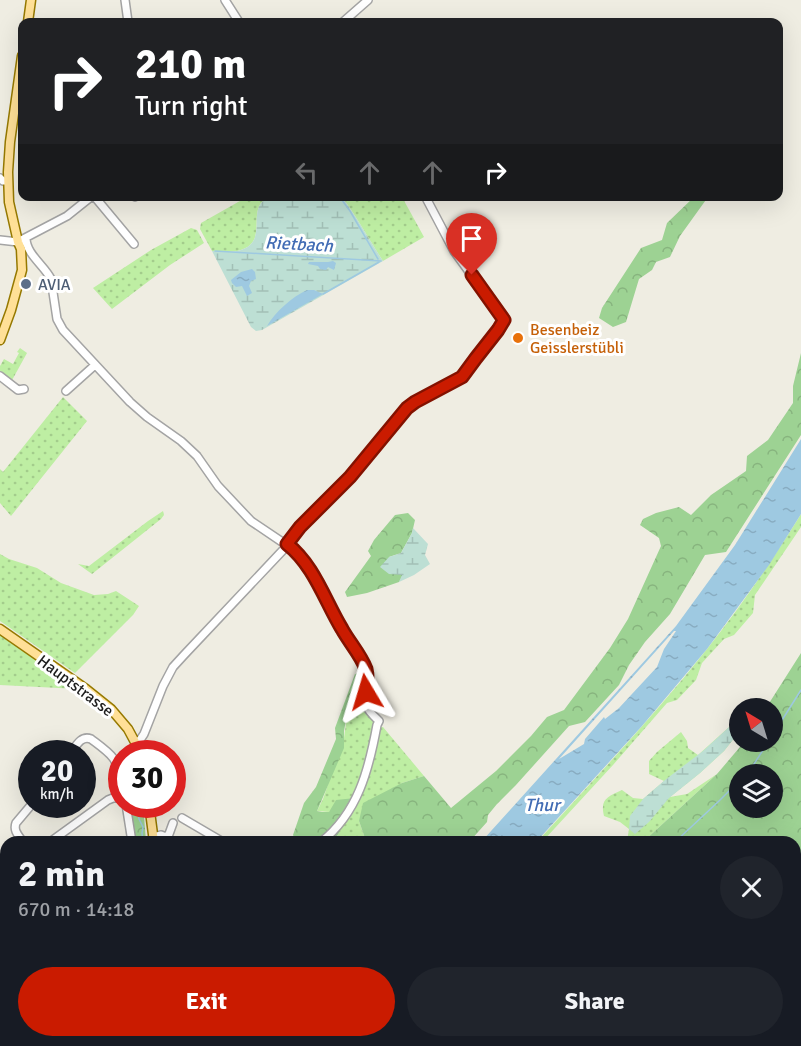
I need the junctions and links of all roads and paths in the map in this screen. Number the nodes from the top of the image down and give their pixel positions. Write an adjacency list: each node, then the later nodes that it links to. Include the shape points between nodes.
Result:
1 (31, 0): 5 (main road)
2 (125, 0): 6 (street)
3 (225, 0): 7 (street)
4 (368, 0): 8 (street)
5 (29, 18)
6 (127, 18)
7 (236, 18)
8 (348, 18)
9 (18, 85): 10 (main road)
10 (4, 180): 15 (main road)
11 (86, 201): 15 (street)
12 (97, 201): 16 (street)
13 (428, 201): 22 (street, via 454,251 504,320 462,377 407,408)
14 (0, 240): 15 (street)
15 (23, 241): 17 (main road, via 22,270); 18 (street, via 51,279 58,322)
16 (134, 244)
17 (0, 340)
18 (95, 365): 21 (street); 22 (street, via 130,402 197,456 218,486 251,521)
19 (0, 376): 20 (street, via 18,390)
20 (24, 389)
21 (66, 391)
22 (287, 544): 25 (street, via 174,667); 40 (street, via 312,572 363,664 367,677 366,705 379,722 358,794)
23 (0, 629): 24 (main road, Hauptstrasse, via 103,702)
24 (134, 740)
25 (140, 740)
26 (96, 743): 27 (street)
27 (108, 753)
28 (108, 800): 35 (street)
29 (20, 818): 34 (street, via 15,827)
30 (128, 818): 36 (street)
31 (151, 818): 37 (main road)
32 (182, 818): 39 (street)
33 (173, 823): 38 (street)
34 (19, 836)
35 (58, 836)
36 (131, 836)
37 (154, 836)
38 (168, 836)
39 (213, 836)
40 (327, 836)

